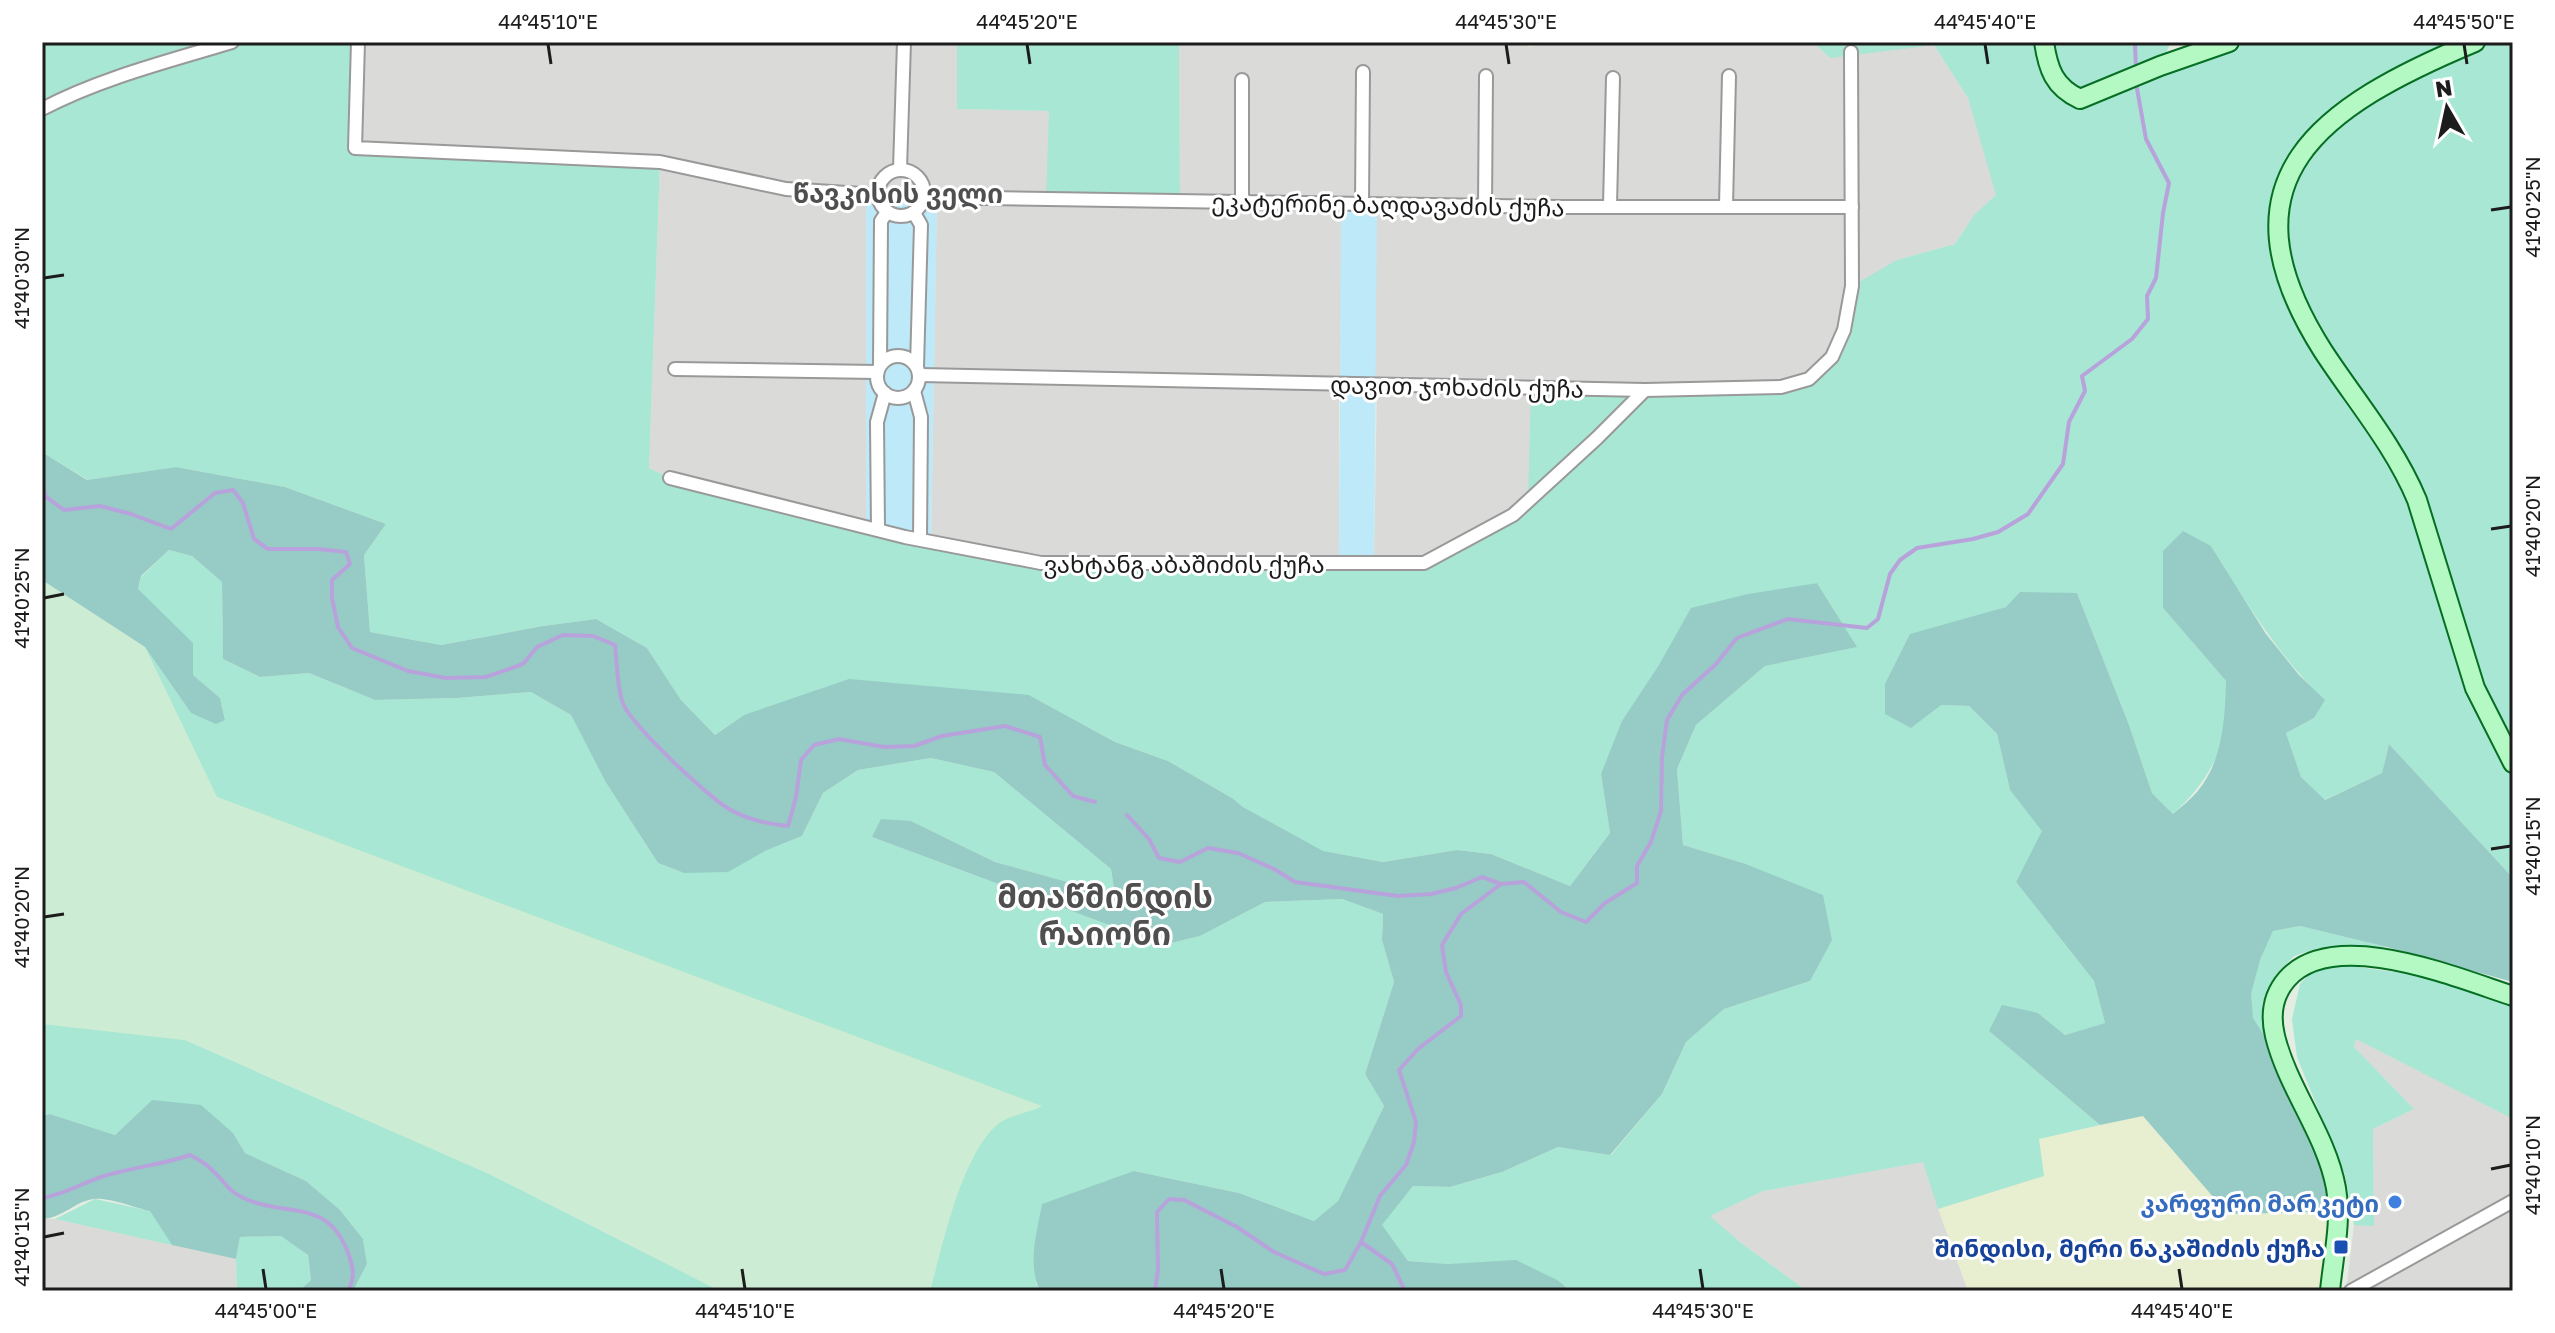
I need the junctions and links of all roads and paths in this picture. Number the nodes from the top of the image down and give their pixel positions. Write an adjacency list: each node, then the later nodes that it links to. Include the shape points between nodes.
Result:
1 (232, 42): 13 (street, via 147,67)
2 (358, 42): 15 (street, via 355,148 660,162 786,189)
3 (904, 42): 14 (street)
4 (2044, 42): 5 (main road, via 2052,76 2080,99)
5 (2229, 42)
6 (2475, 42): 34 (main road, via 2371,92 2318,134 2285,185 2278,232 2295,304 2407,475 2475,688)
7 (1851, 52): 22 (street, დავით ჯოხაძის ქუჩა)
8 (1363, 72): 18 (street)
9 (1486, 76): 19 (street)
10 (1729, 76): 21 (street)
11 (1613, 78): 20 (street)
12 (1242, 80): 17 (street)
13 (42, 109)
14 (900, 169): 15 (street, via 881,180); 16 (street, via 916,175)
15 (877, 195): 23 (street)
16 (924, 197): 17 (street, ეკატერინე ბაღდავაძის ქუჩა); 24 (street)
17 (1242, 202): 18 (street, ეკატერინე ბაღდავაძის ქუჩა)
18 (1362, 204): 19 (street, ეკატერინე ბაღდავაძის ქუჩა)
19 (1485, 206): 20 (street, ეკატერინე ბაღდავაძის ქუჩა)
20 (1610, 206): 21 (street, ეკატერინე ბაღდავაძის ქუჩა)
21 (1726, 206): 22 (street, ეკატერინე ბაღდავაძის ქუჩა)
22 (1852, 207): 28 (street, დავით ჯოხაძის ქუჩა, via 1852,286 1844,330 1832,357 1809,379 1781,387)
23 (887, 212): 24 (street, via 898,217); 26 (street, via 881,221)
24 (914, 213): 27 (street, via 921,225)
25 (675, 369): 26 (street)
26 (879, 369): 27 (street, via 896,355); 30 (street, via 878,383)
27 (918, 370): 28 (street, დავით ჯოხაძის ქუჩა); 29 (street)
28 (1645, 390): 33 (street, ვახტანგ აბაშიძის ქუჩა, via 1513,515 1424,563 1041,563)
29 (914, 391): 30 (street, via 899,398); 33 (street, via 921,417)
30 (885, 393): 32 (street, via 877,422)
31 (670, 478): 32 (street, ვახტანგ აბაშიძის ქუჩა)
32 (878, 529): 33 (street, ვახტანგ აბაშიძის ქუჩა)
33 (920, 539)
34 (2513, 763)
35 (2513, 996): 37 (main road, via 2377,958 2320,959 2305,964 2284,983 2272,1010 2276,1039 2336,1189)
36 (2513, 1201): 38 (street)
37 (2330, 1291)
38 (2351, 1291)

